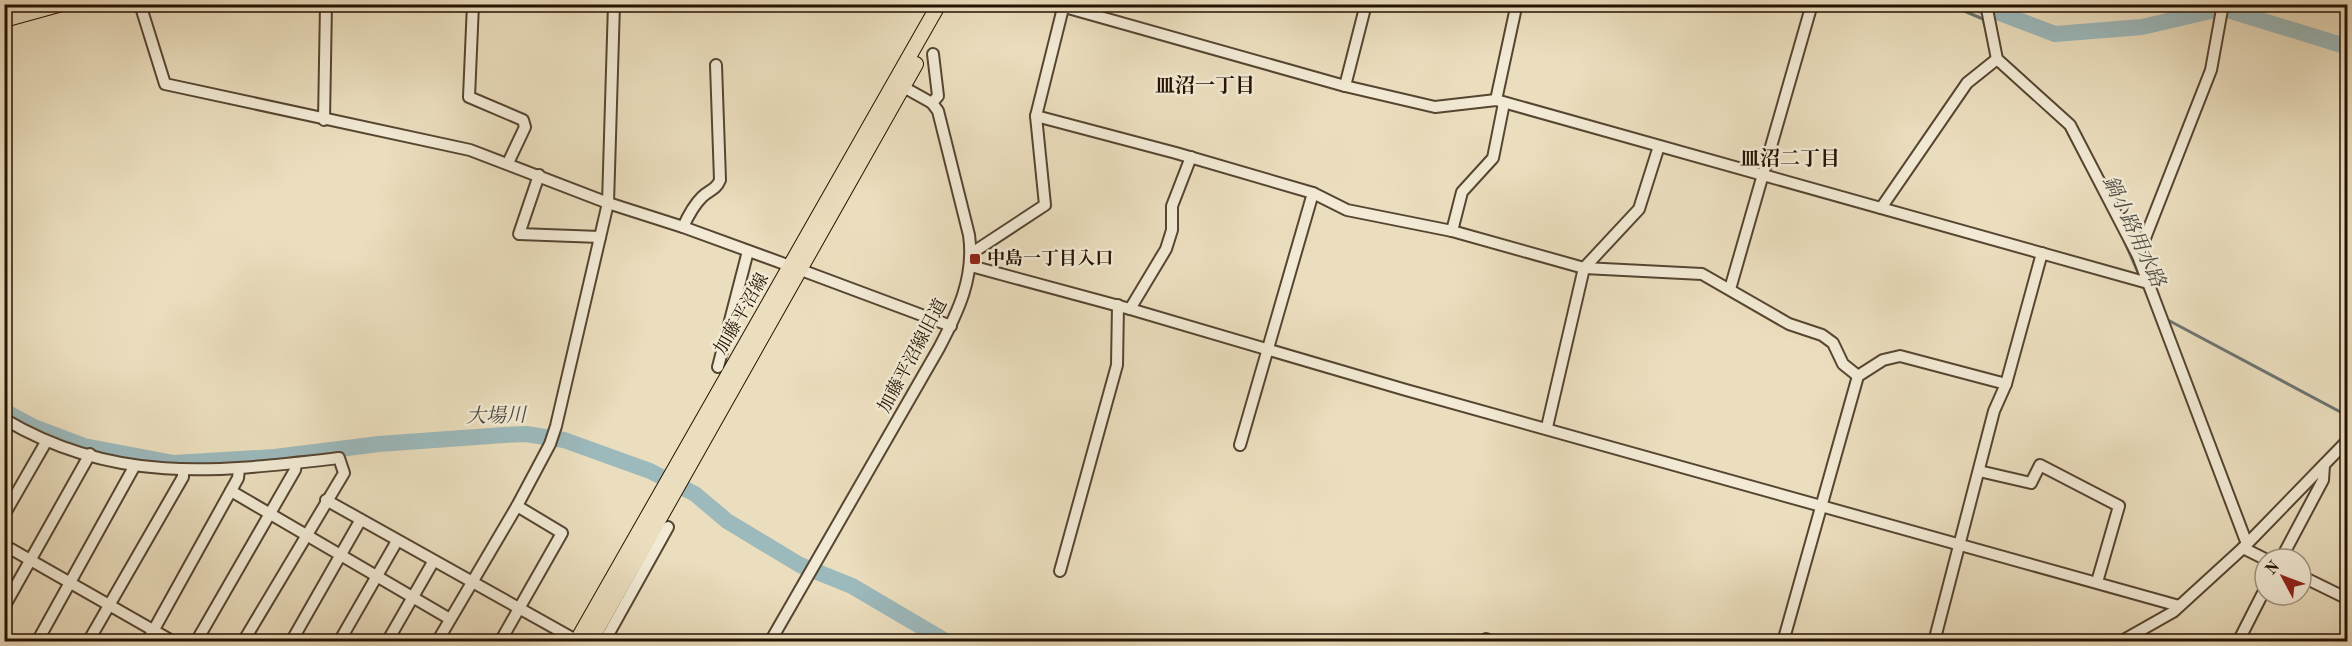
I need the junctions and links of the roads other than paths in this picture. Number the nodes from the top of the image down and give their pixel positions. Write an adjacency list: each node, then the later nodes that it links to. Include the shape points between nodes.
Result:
1 (62, 4): 11 (main road)
2 (140, 4): 23 (street, via 165,84)
3 (326, 4): 23 (street)
4 (473, 4): 26 (street, via 469,97 523,120 525,127)
5 (614, 4): 30 (street)
6 (941, 4): 18 (main road, 加藤平沼線)
7 (1366, 4): 19 (street)
8 (1812, 4): 28 (street)
9 (1986, 4): 16 (street)
10 (1060, 5): 19 (street); 22 (street)
11 (45, 6): 14 (main road)
12 (2223, 10): 38 (street, via 2211,70)
13 (1515, 12): 20 (street)
14 (4, 20)
15 (933, 54): 21 (street, via 938,96)
16 (1997, 59): 31 (street, via 1967,83); 38 (street, via 2070,125)
17 (716, 65): 32 (street, via 720,180 696,204)
18 (899, 84): 21 (street); 40 (main road, 加藤平沼線)
19 (1345, 86): 20 (street, via 1436,107)
20 (1500, 102): 24 (street); 33 (street, via 1493,158 1462,192)
21 (932, 103): 36 (street, 加藤平沼線旧道, via 944,125)
22 (1036, 116): 25 (street); 36 (street, via 1045,205)
23 (324, 120): 26 (street, via 470,150)
24 (1659, 146): 28 (street); 41 (street, via 1640,209)
25 (1191, 157): 29 (street); 45 (street, via 1172,206 1172,230 1166,249)
26 (508, 163): 27 (street)
27 (539, 175): 30 (street); 34 (street, via 519,234)
28 (1763, 175): 31 (street); 43 (street)
29 (1313, 194): 33 (street, via 1347,210); 47 (street)
30 (608, 203): 32 (street); 34 (street)
31 (1881, 208): 37 (street)
32 (683, 227): 35 (street)
33 (1452, 231): 41 (street)
34 (600, 237): 66 (street, via 556,426)
35 (748, 251): 40 (street); 48 (street)
36 (972, 252): 39 (street, 加藤平沼線旧道)
37 (2042, 253): 42 (street); 50 (street)
38 (2138, 256): 42 (street)
39 (971, 266): 44 (street); 46 (street, 加藤平沼線旧道)
40 (796, 268): 46 (street); 96 (main road, 加藤平沼線)
41 (1584, 268): 43 (street, via 1702,274); 52 (street)
42 (2148, 283): 75 (street)
43 (1730, 290): 49 (street, via 1789,324 1822,335 1833,343 1843,364)
44 (1118, 305): 45 (street); 81 (street, via 1118,365)
45 (1130, 309): 47 (street)
46 (951, 326): 109 (street, 加藤平沼線旧道)
47 (1270, 348): 52 (street, via 1406,390); 55 (street)
48 (718, 367)
49 (1858, 376): 50 (street, via 1883,360 1900,356); 65 (street)
50 (2006, 384): 62 (street, via 1994,411)
51 (6, 422): 54 (street)
52 (1547, 427): 65 (street)
53 (2348, 440): 58 (street)
54 (46, 442): 56 (street); 68 (street)
55 (1240, 444)
56 (90, 454): 59 (street); 79 (street)
57 (296, 463): 60 (street); 64 (street, via 339,458 344,473); 67 (street)
58 (2324, 465): 75 (street); 76 (street, via 2323,480)
59 (134, 467): 61 (street); 86 (street)
60 (239, 469): 61 (street); 63 (street)
61 (183, 471): 89 (street)
62 (1979, 471): 74 (street); 84 (street, via 2031,483 2040,465 2119,506)
63 (231, 491): 67 (street); 95 (street)
64 (326, 500): 69 (street); 71 (street)
65 (1821, 505): 74 (street); 110 (street)
66 (517, 506): 83 (street); 92 (street, via 562,533)
67 (270, 514): 71 (street); 101 (street)
68 (4, 515)
69 (360, 521): 72 (street); 78 (street)
70 (668, 527): 108 (street)
71 (305, 534): 78 (street); 102 (street)
72 (397, 541): 80 (street); 82 (street)
73 (4, 545): 79 (street)
74 (1961, 545): 84 (street); 111 (street)
75 (2245, 546): 77 (street); 90 (street)
76 (2287, 547)
77 (2253, 551)
78 (341, 555): 82 (street); 103 (street)
79 (31, 560): 86 (street); 91 (street)
80 (433, 562): 83 (street); 87 (street)
81 (1060, 571)
82 (376, 577): 87 (street); 104 (street)
83 (471, 582): 92 (street); 94 (street)
84 (2097, 582): 90 (street)
85 (2313, 582): 88 (street)
86 (70, 583): 89 (street); 97 (street)
87 (413, 597): 94 (street); 105 (street)
88 (2348, 599)
89 (109, 605): 95 (street); 98 (street)
90 (2179, 606): 112 (street)
91 (4, 607)
92 (520, 607): 96 (street); 107 (street)
93 (2256, 607): 113 (street)
94 (450, 619): 106 (street)
95 (153, 630): 99 (street); 100 (street)
96 (580, 641)
97 (37, 642)
98 (88, 642)
99 (147, 642)
100 (174, 642)
101 (196, 642)
102 (243, 642)
103 (291, 642)
104 (339, 642)
105 (387, 642)
106 (437, 642)
107 (500, 642)
108 (604, 642)
109 (770, 642)
110 (1783, 642)
111 (1934, 642)
112 (2120, 642)
113 (2238, 642)

